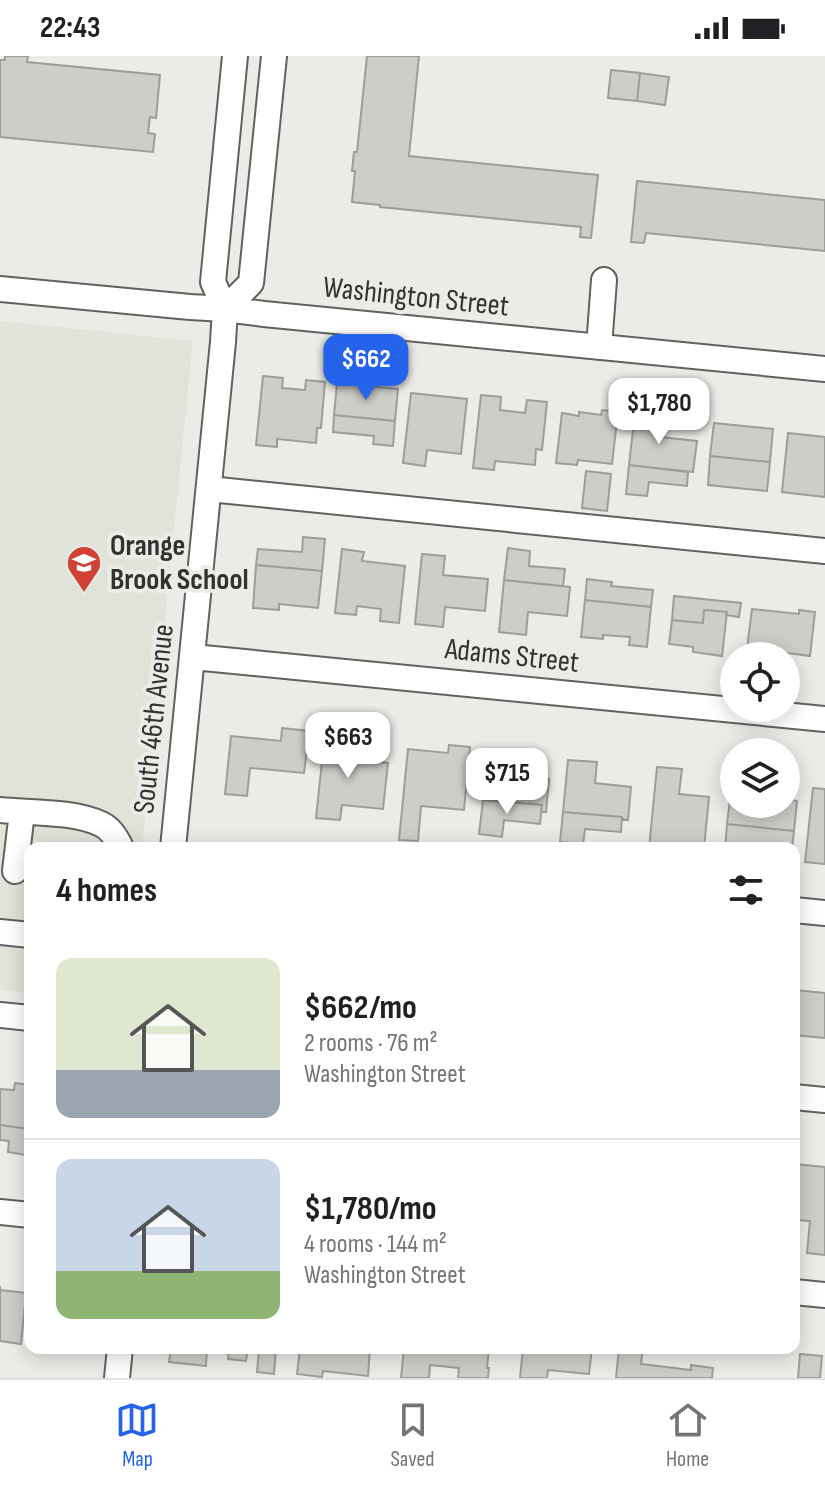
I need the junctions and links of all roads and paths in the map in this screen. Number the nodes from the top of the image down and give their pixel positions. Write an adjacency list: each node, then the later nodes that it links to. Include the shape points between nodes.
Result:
1 (235, 56): 5 (street, South 46th Avenue, via 213,282)
2 (274, 56): 5 (street, via 251,283)
3 (604, 280): 6 (street)
4 (0, 289): 5 (street, Washington Street)
5 (225, 309): 6 (street, Washington Street); 8 (street, South 46th Avenue)
6 (599, 347): 7 (street, Washington Street)
7 (825, 369)
8 (209, 489): 9 (street); 10 (street, South 46th Avenue)
9 (825, 551)
10 (193, 657): 11 (street, Adams Street); 14 (street, South 46th Avenue)
11 (825, 719)
12 (11, 811): 13 (street, via 104,825); 15 (street)
13 (118, 842)
14 (174, 842)
15 (15, 871)
16 (800, 911): 17 (street)
17 (825, 913)
18 (0, 932): 19 (street)
19 (24, 934)
20 (0, 1015): 21 (street)
21 (24, 1017)
22 (800, 1098): 23 (street)
23 (825, 1100)
24 (0, 1212): 25 (street)
25 (24, 1214)
26 (800, 1293): 27 (street)
27 (825, 1295)
28 (119, 1354): 29 (street)
29 (117, 1378)

